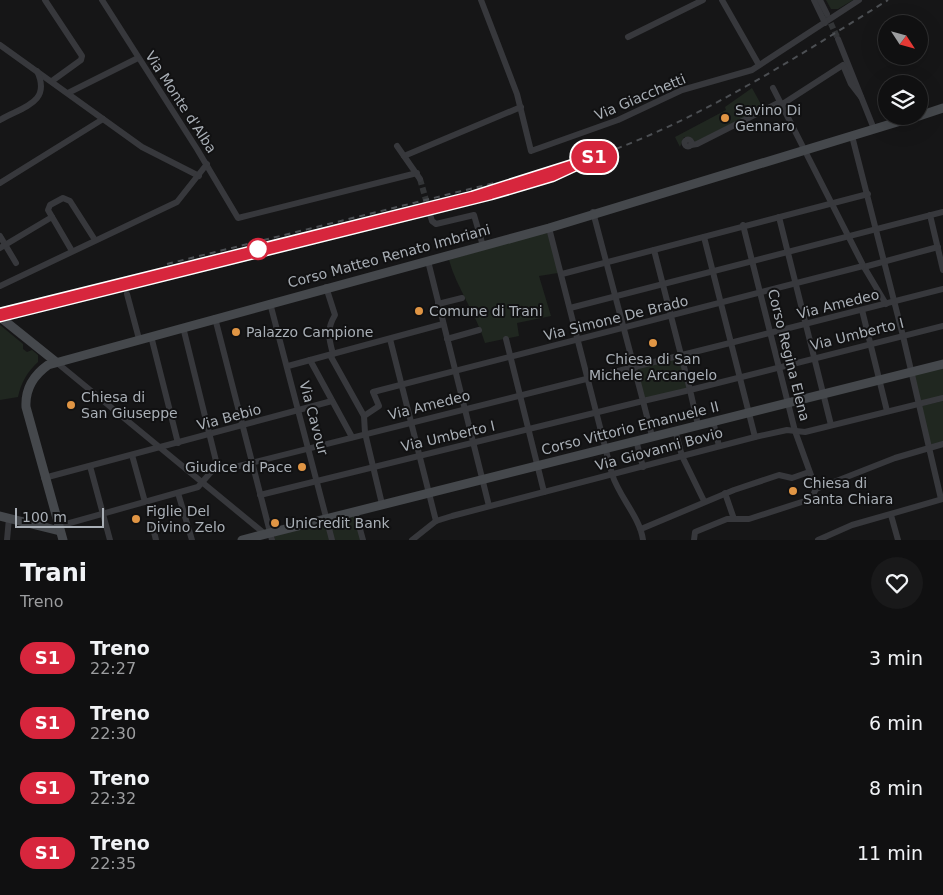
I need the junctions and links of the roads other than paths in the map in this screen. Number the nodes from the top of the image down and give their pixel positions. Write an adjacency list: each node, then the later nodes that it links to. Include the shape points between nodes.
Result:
1 (45, 0): 17 (street, via 82,56)
2 (102, 0): 14 (street, Via Monte d'Alba)
3 (481, 0): 22 (street)
4 (703, 0): 11 (street)
5 (722, 0): 15 (street)
6 (814, 0): 10 (street)
7 (820, 0): 9 (street)
8 (859, 0): 10 (street, Via Giacchetti)
9 (827, 14)
10 (825, 23): 15 (street, Via Giacchetti)
11 (628, 37)
12 (838, 39): 20 (street)
13 (0, 45): 16 (street)
14 (138, 58): 19 (street); 34 (street, Via Monte d'Alba)
15 (759, 65): 22 (street, Via Giacchetti, via 749,71 682,90 618,120 531,152)
16 (37, 70): 17 (street); 26 (street, via 42,83 39,97)
17 (52, 81): 19 (street)
18 (773, 88): 21 (street)
19 (68, 93): 25 (street)
20 (861, 97): 21 (street, via 842,66); 28 (street)
21 (781, 104): 30 (street); 32 (street)
22 (521, 107): 33 (street)
23 (943, 108): 24 (street, Corso Matteo Renato Imbriani)
24 (928, 113)
25 (103, 119): 35 (street, via 157,156); 36 (street)
26 (0, 120)
27 (888, 125): 28 (street, Corso Matteo Renato Imbriani)
28 (874, 129): 29 (street, Corso Matteo Renato Imbriani)
29 (852, 136): 32 (street, Corso Matteo Renato Imbriani); 37 (street)
30 (690, 145)
31 (397, 146): 33 (street)
32 (804, 150): 38 (street); 39 (street, Corso Matteo Renato Imbriani)
33 (404, 156): 34 (street, Via Monte d'Alba, via 419,176 238,218)
34 (207, 164): 35 (street)
35 (198, 176): 51 (street, via 176,202)
36 (0, 183)
37 (868, 194): 38 (street); 47 (street)
38 (832, 204): 44 (street); 48 (street)
39 (593, 212): 46 (street, Corso Matteo Renato Imbriani); 61 (street)
40 (943, 212): 42 (street)
41 (430, 214): 53 (street, via 436,224 474,215)
42 (930, 215): 47 (street); 54 (street)
43 (52, 217): 51 (street, via 48,210 50,205 68,198); 52 (street); 56 (street)
44 (779, 217): 45 (street); 57 (street)
45 (744, 225): 50 (street); 58 (street, Corso Regina Elena)
46 (549, 228): 53 (street, Corso Matteo Renato Imbriani); 66 (street)
47 (876, 228): 48 (street); 60 (street)
48 (848, 235): 57 (street); 63 (street)
49 (0, 236): 52 (street)
50 (704, 236): 55 (street); 65 (street)
51 (95, 240): 56 (street)
52 (3, 246): 62 (street)
53 (484, 246): 59 (street, Corso Matteo Renato Imbriani)
54 (938, 247): 60 (street, Via Simone De Brado); 64 (street)
55 (654, 250): 61 (street); 67 (street)
56 (72, 251): 69 (street)
57 (788, 251): 58 (street); 68 (street)
58 (752, 260): 65 (street); 73 (street, Corso Regina Elena)
59 (428, 261): 70 (street, Corso Matteo Renato Imbriani); 78 (street)
60 (884, 261): 63 (street, Via Simone De Brado); 76 (street)
61 (607, 262): 66 (street); 74 (street)
62 (16, 263)
63 (863, 267): 68 (street, Via Simone De Brado); 80 (street)
64 (943, 270)
65 (713, 271): 67 (street); 79 (street)
66 (562, 274): 81 (street)
67 (662, 284): 74 (street); 85 (street)
68 (797, 285): 73 (street, Via Simone De Brado); 87 (street)
69 (0, 286)
70 (326, 287): 77 (street, Corso Matteo Renato Imbriani); 102 (street, via 335,315 329,324)
71 (943, 289): 76 (street, Via Amedeo)
72 (127, 294): 95 (street)
73 (760, 294): 79 (street, Via Simone De Brado); 92 (street, Corso Regina Elena)
74 (616, 296): 81 (street); 90 (street)
75 (462, 298): 78 (street)
76 (893, 302): 80 (street, Via Amedeo); 94 (street)
77 (270, 303): 84 (street, Corso Matteo Renato Imbriani); 109 (street, Via Cavour)
78 (438, 304): 86 (street)
79 (722, 304): 85 (street, Via Simone De Brado); 101 (street)
80 (886, 304): 82 (street, Via Amedeo)
81 (570, 308): 99 (street)
82 (862, 310): 87 (street, Via Amedeo); 100 (street)
83 (0, 317): 107 (street)
84 (215, 318): 89 (street, Corso Matteo Renato Imbriani); 136 (street)
85 (671, 318): 90 (street, Via Simone De Brado); 103 (street)
86 (443, 324): 96 (street); 97 (street)
87 (806, 325): 92 (street, Via Amedeo); 104 (street)
88 (943, 326): 94 (street, Via Umberto I)
89 (183, 327): 93 (street, Corso Matteo Renato Imbriani); 141 (street)
90 (626, 328): 99 (street, Via Simone De Brado); 110 (street)
91 (479, 330): 97 (street)
92 (770, 334): 101 (street, Via Amedeo); 111 (street, Corso Regina Elena)
93 (151, 336): 95 (street, Corso Matteo Renato Imbriani); 146 (street)
94 (903, 336): 100 (street, Via Umberto I); 112 (street)
95 (140, 339): 107 (street, Corso Matteo Renato Imbriani)
96 (390, 339): 102 (street); 117 (street)
97 (446, 339): 113 (street)
98 (506, 340): 105 (street)
99 (578, 340): 105 (street, Via Simone De Brado); 115 (street)
100 (870, 343): 104 (street, Via Umberto I); 116 (street)
101 (732, 344): 103 (street, Via Amedeo); 114 (street)
102 (331, 355): 106 (street); 131 (street)
103 (681, 355): 110 (street, Via Amedeo); 118 (street)
104 (814, 357): 111 (street, Via Umberto I); 119 (street)
105 (511, 358): 113 (street, Via Simone De Brado); 120 (street)
106 (310, 360): 109 (street); 123 (street)
107 (56, 362): 150 (street); 165 (street, Corso Matteo Renato Imbriani, via 36,376 26,401)
108 (943, 364): 112 (street, Corso Vittorio Emanuele II)
109 (288, 366): 127 (street, Via Cavour)
110 (634, 366): 115 (street, Via Amedeo); 122 (street)
111 (778, 367): 114 (street, Via Umberto I); 124 (street, Corso Regina Elena)
112 (911, 372): 116 (street, Corso Vittorio Emanuele II); 125 (street)
113 (454, 373): 117 (street, Via Simone De Brado); 126 (street)
114 (741, 377): 118 (street, Via Umberto I); 129 (street)
115 (588, 379): 120 (street, Via Amedeo); 130 (street)
116 (879, 380): 119 (street, Corso Vittorio Emanuele II); 128 (street)
117 (402, 385): 131 (street, Via Simone De Brado, via 374,392 379,406); 133 (street)
118 (690, 390): 122 (street, Via Umberto I); 134 (street)
119 (824, 393): 124 (street, Corso Vittorio Emanuele II); 135 (street)
120 (520, 395): 126 (street, Via Amedeo); 137 (street)
121 (943, 398): 125 (street, Via Giovanni Bovio)
122 (643, 401): 130 (street, Via Umberto I); 142 (street)
123 (332, 402): 127 (street, Via Bebio); 143 (street)
124 (788, 403): 129 (street, Corso Vittorio Emanuele II); 139 (street, Corso Regina Elena)
125 (918, 404): 128 (street, Via Giovanni Bovio); 153 (street)
126 (465, 409): 133 (street, Via Amedeo); 147 (street)
127 (299, 411): 136 (street, Via Bebio); 151 (street, Via Cavour)
128 (887, 411): 135 (street, Via Giovanni Bovio)
129 (749, 412): 132 (street, Corso Vittorio Emanuele II); 144 (street)
130 (597, 413): 137 (street, Via Umberto I); 152 (street)
131 (364, 416): 140 (street)
132 (713, 421): 134 (street, Corso Vittorio Emanuele II); 149 (street)
133 (411, 422): 140 (street, Via Amedeo); 155 (street)
134 (698, 425): 138 (street, Corso Vittorio Emanuele II)
135 (831, 425): 139 (street, Via Giovanni Bovio, via 805,432)
136 (243, 426): 141 (street, Via Bebio); 157 (street)
137 (528, 429): 147 (street, Via Umberto I); 158 (street)
138 (675, 430): 142 (street, Corso Vittorio Emanuele II); 156 (street)
139 (795, 431): 144 (street, Via Giovanni Bovio); 163 (street, Corso Regina Elena)
140 (365, 434): 143 (street, Via Amedeo); 160 (street)
141 (209, 435): 146 (street, Via Bebio); 168 (street, via 217,465)
142 (652, 436): 145 (street, Corso Vittorio Emanuele II)
143 (352, 437): 151 (street, Via Amedeo)
144 (755, 438): 149 (street, Via Giovanni Bovio)
145 (636, 440): 152 (street, Corso Vittorio Emanuele II); 161 (street)
146 (178, 443): 150 (street, Via Bebio)
147 (474, 443): 155 (street, Via Umberto I); 166 (street)
148 (943, 444): 153 (street)
149 (719, 446): 156 (street, Via Giovanni Bovio)
150 (160, 448): 154 (street, Via Bebio); 168 (street)
151 (309, 448): 157 (street, Via Amedeo); 167 (street, Via Cavour)
152 (605, 448): 158 (street, Corso Vittorio Emanuele II); 164 (street)
153 (929, 448): 169 (street); 175 (street)
154 (132, 454): 159 (street, Via Bebio); 177 (street)
155 (420, 456): 160 (street, Via Umberto I); 170 (street)
156 (682, 456): 161 (street, Via Giovanni Bovio); 176 (street)
157 (252, 462): 162 (street, Via Amedeo); 174 (street)
158 (537, 465): 166 (street, Corso Vittorio Emanuele II); 171 (street)
159 (90, 466): 165 (street, Via Bebio); 181 (street)
160 (373, 467): 167 (street, Via Umberto I); 178 (street)
161 (642, 467): 164 (street, Via Giovanni Bovio)
162 (231, 468)
163 (809, 472): 169 (street, Corso Regina Elena); 173 (street, via 792,478 779,475)
164 (612, 474): 171 (street, Via Giovanni Bovio); 188 (street, via 618,491)
165 (44, 478): 189 (street, Corso Matteo Renato Imbriani)
166 (482, 479): 170 (street, Corso Vittorio Emanuele II); 179 (street)
167 (318, 480): 174 (street, Via Umberto I); 184 (street, Via Cavour)
168 (201, 482): 172 (street, via 198,487); 190 (street)
169 (816, 489): 185 (street, via 811,499 749,519)
170 (429, 492): 178 (street, Corso Vittorio Emanuele II); 186 (street)
171 (544, 492): 179 (street, Via Giovanni Bovio)
172 (178, 493): 177 (street); 194 (street)
173 (725, 493): 176 (street); 185 (street)
174 (260, 495): 190 (street)
175 (942, 499): 182 (street)
176 (704, 501): 188 (street)
177 (145, 502): 181 (street)
178 (382, 504): 180 (street, Corso Vittorio Emanuele II)
179 (489, 506): 186 (street, Via Giovanni Bovio)
180 (355, 511): 184 (street, Corso Vittorio Emanuele II); 197 (street)
181 (103, 513): 189 (street); 192 (street)
182 (891, 515): 201 (street, via 852,525); 202 (street)
183 (5, 517): 189 (street); 191 (street)
184 (326, 518): 190 (street, Corso Vittorio Emanuele II); 196 (street, Via Cavour)
185 (734, 519): 200 (street, via 696,532)
186 (436, 521): 198 (street, Via Giovanni Bovio)
187 (152, 524): 193 (street)
188 (641, 529): 199 (street)
189 (60, 532)
190 (269, 536): 195 (street)
191 (7, 540)
192 (110, 540)
193 (156, 540)
194 (192, 540)
195 (242, 540)
196 (332, 540)
197 (363, 540)
198 (412, 540)
199 (643, 540)
200 (694, 540)
201 (818, 540)
202 (898, 540)

